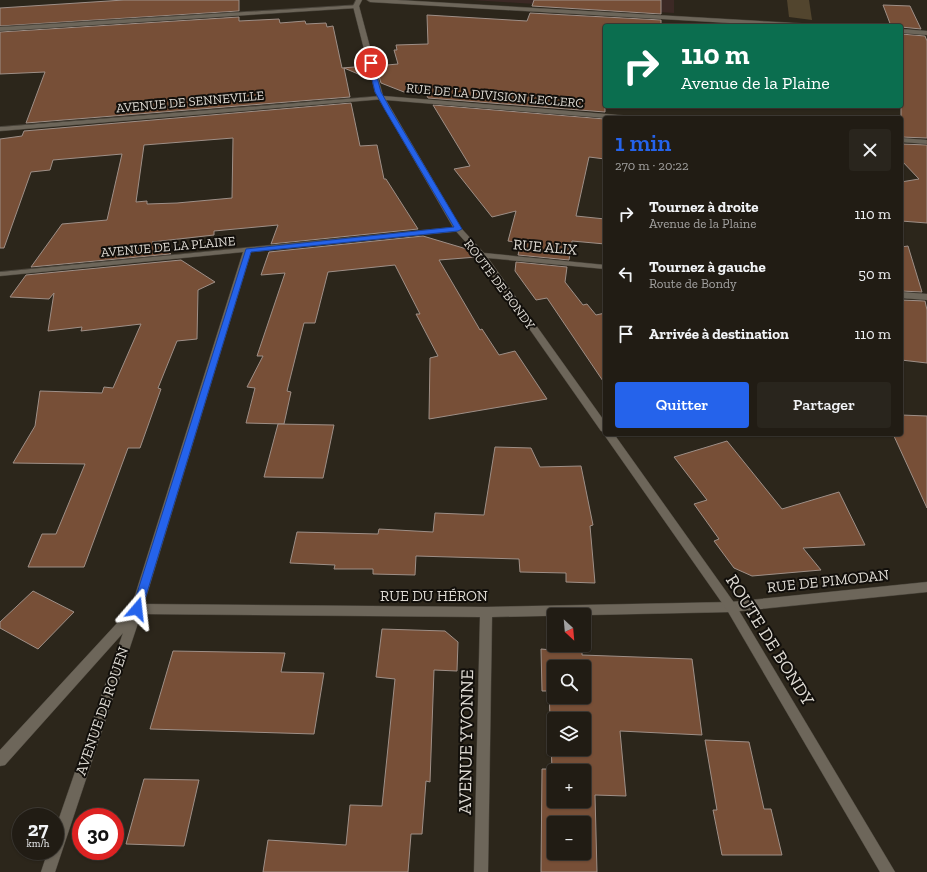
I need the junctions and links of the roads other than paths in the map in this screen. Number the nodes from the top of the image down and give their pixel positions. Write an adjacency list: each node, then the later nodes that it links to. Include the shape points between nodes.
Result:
1 (370, 0): 3 (street)
2 (358, 3): 4 (street); 7 (street, ROUTE DE BONDY, via 378,92)
3 (776, 24)
4 (0, 29)
5 (903, 31): 6 (street)
6 (927, 33)
7 (382, 98): 8 (street, RUE DE LA DIVISION LECLERC); 9 (street, AVENUE DE SENNEVILLE); 12 (street, ROUTE DE BONDY)
8 (605, 116)
9 (0, 129)
10 (903, 140): 11 (street)
11 (927, 142)
12 (458, 229): 13 (street, AVENUE DE LA PLAINE); 14 (street, ROUTE DE BONDY)
13 (248, 250): 16 (street, AVENUE DE LA PLAINE); 23 (street, AVENUE DE ROUEN)
14 (482, 255): 15 (street, RUE ALIX); 19 (street, ROUTE DE BONDY)
15 (603, 267)
16 (0, 274)
17 (903, 295): 18 (street)
18 (927, 297)
19 (603, 426)
20 (610, 436): 22 (street, ROUTE DE BONDY)
21 (927, 587): 22 (street, RUE DE PIMODAN)
22 (731, 607): 24 (street, RUE DU HÉRON); 30 (street, ROUTE DE BONDY)
23 (137, 609): 24 (street, RUE DU HÉRON); 25 (street); 26 (street, AVENUE DE ROUEN)
24 (486, 612): 29 (street, AVENUE YVONNE)
25 (0, 760)
26 (64, 824)
27 (52, 860): 28 (street, AVENUE DE ROUEN)
28 (48, 872)
29 (481, 872)
30 (888, 872)

